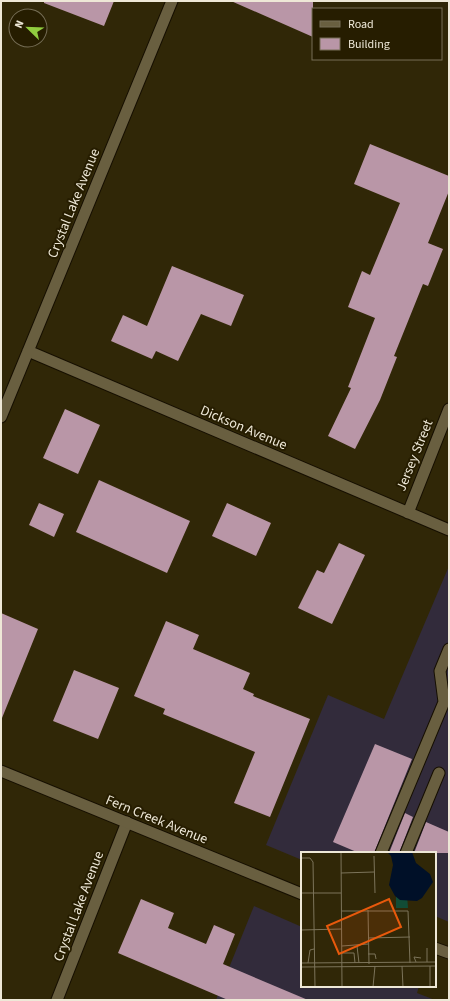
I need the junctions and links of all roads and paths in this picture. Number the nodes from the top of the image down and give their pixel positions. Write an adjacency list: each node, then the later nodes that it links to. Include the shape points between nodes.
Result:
1 (172, 1): 2 (street, Crystal Lake Avenue)
2 (28, 351): 4 (street, Crystal Lake Avenue); 5 (street, Dickson Avenue)
3 (449, 409): 5 (street, Jersey Street)
4 (1, 417)
5 (408, 513): 6 (street, Dickson Avenue)
6 (449, 530)
7 (449, 649): 8 (street, via 440,671)
8 (446, 704): 12 (street)
9 (1, 771): 11 (street, Fern Creek Avenue)
10 (439, 773): 13 (street)
11 (127, 822): 14 (street, Fern Creek Avenue); 17 (street, Crystal Lake Avenue)
12 (381, 852)
13 (406, 852)
14 (301, 894)
15 (436, 948): 16 (street)
16 (449, 954)
17 (57, 1000)

